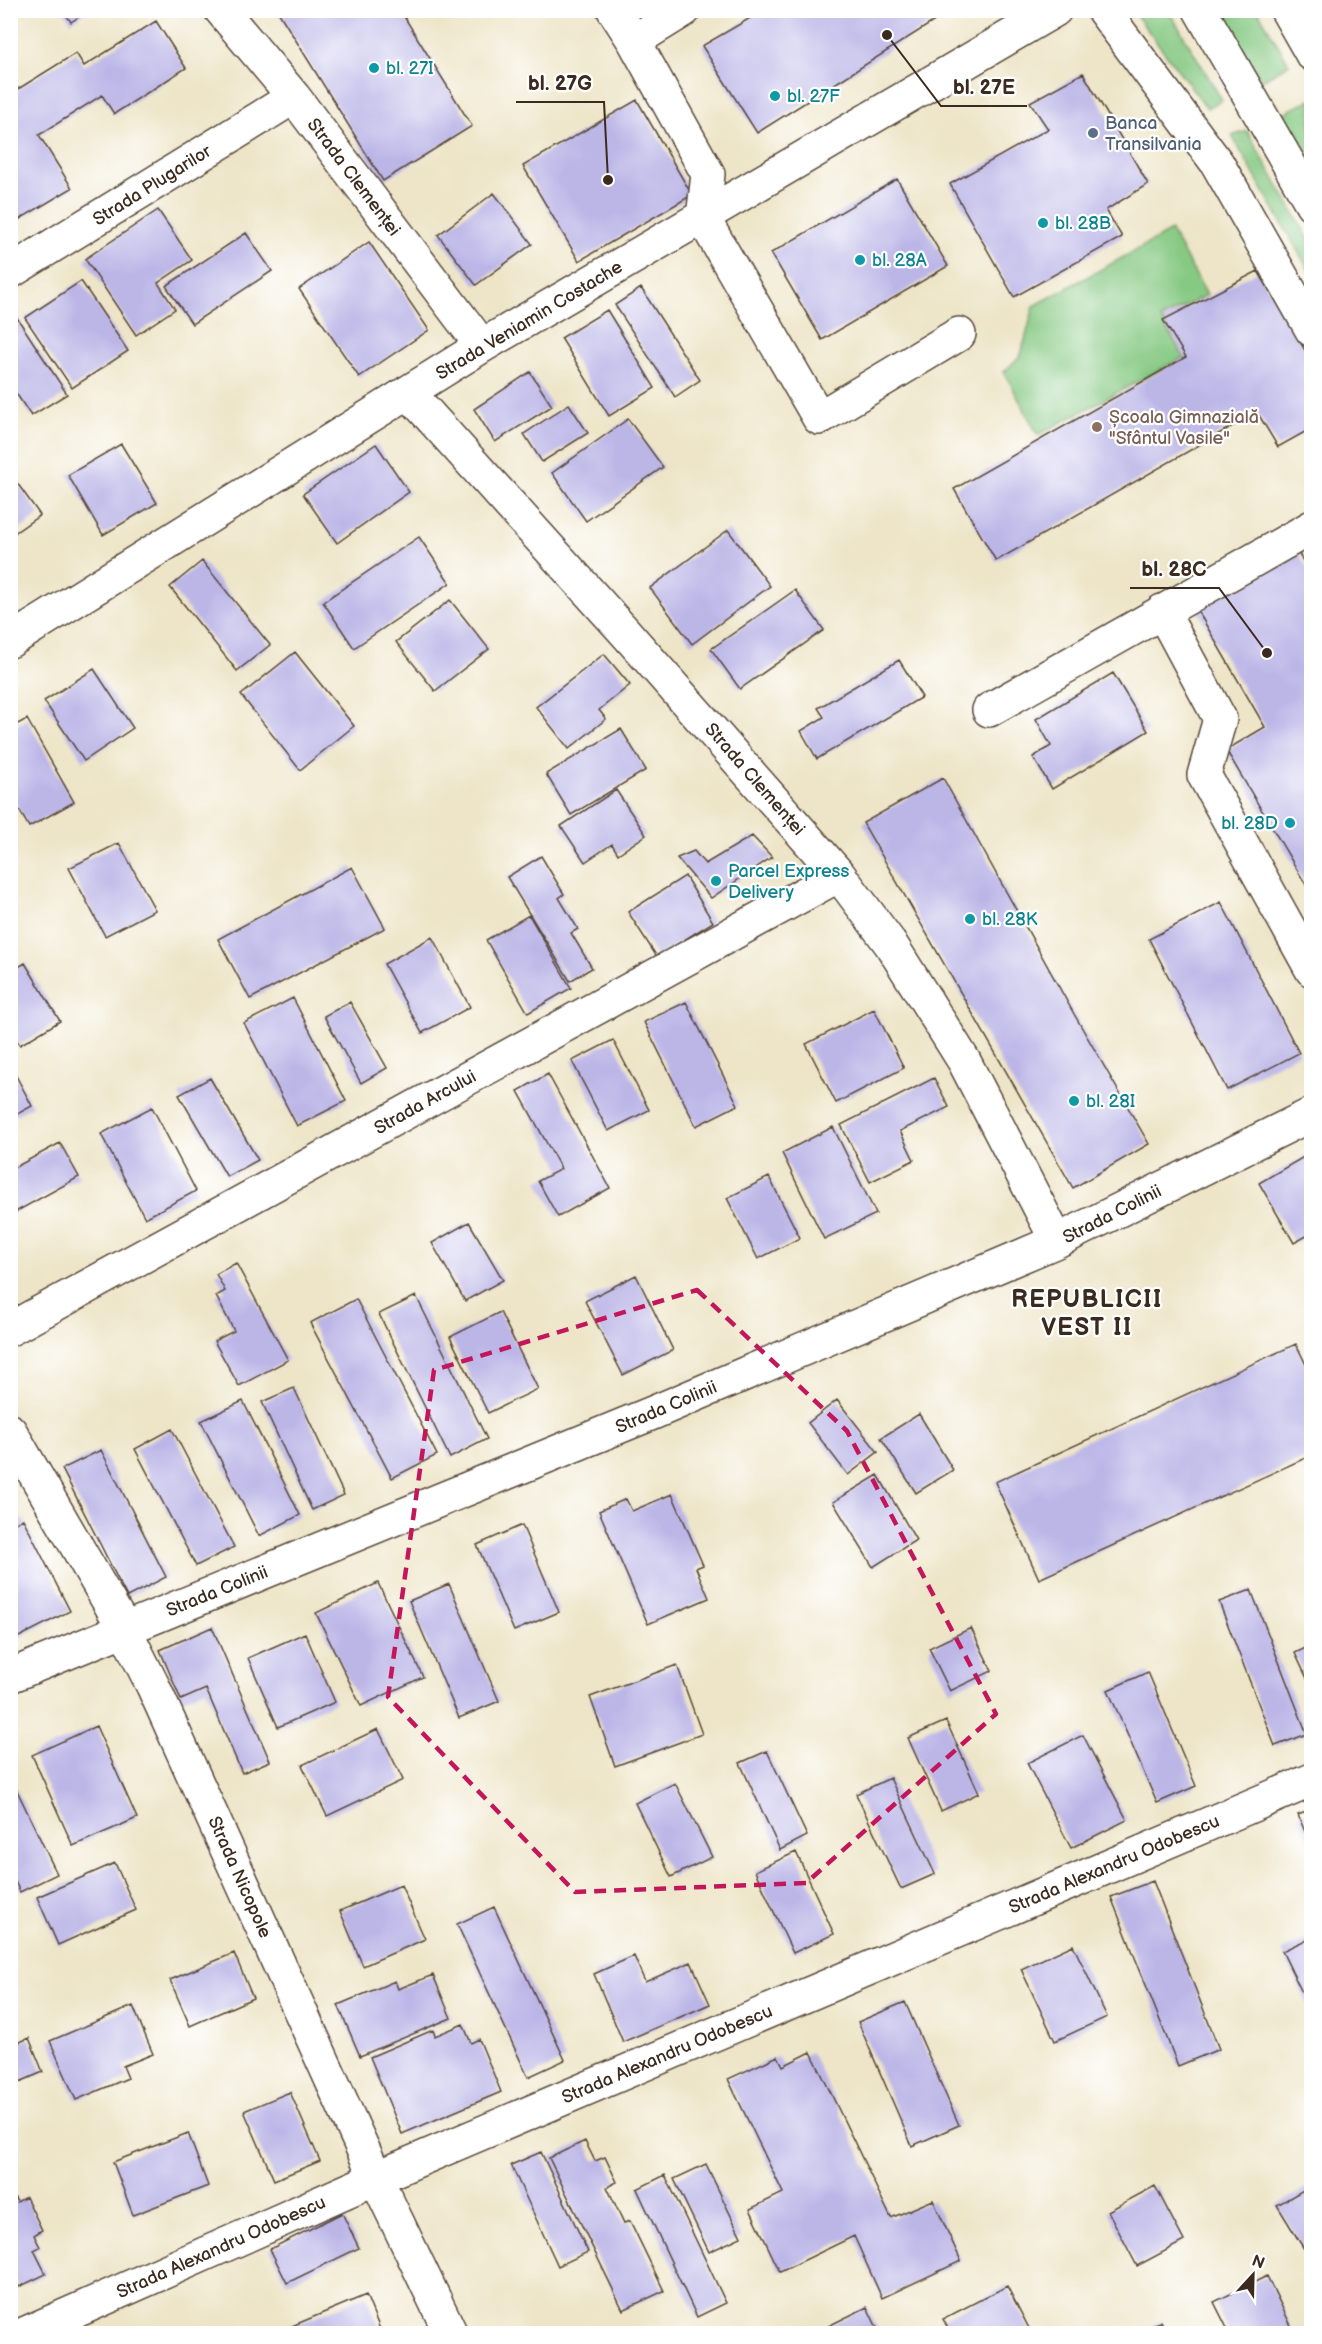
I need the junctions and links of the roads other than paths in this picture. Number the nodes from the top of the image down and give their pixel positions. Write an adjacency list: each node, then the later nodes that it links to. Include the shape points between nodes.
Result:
1 (221, 10): 10 (street, Strada Clemenței)
2 (614, 10): 8 (street)
3 (684, 10): 8 (street)
4 (1055, 10): 12 (street, Strada Veniamin Costache)
5 (1103, 10): 14 (street, via 1217,163)
6 (1200, 10): 11 (street)
7 (1287, 10): 9 (street)
8 (634, 41): 12 (street, via 708,174)
9 (1311, 54)
10 (294, 97): 13 (street, Strada Plugarilor); 16 (street, Strada Clemenței)
11 (1311, 204)
12 (703, 218): 15 (street, via 819,417); 16 (street, Strada Veniamin Costache)
13 (10, 272)
14 (1311, 330)
15 (959, 334)
16 (482, 346): 17 (street, Strada Veniamin Costache)
17 (408, 392): 20 (street, Strada Veniamin Costache); 22 (street, Strada Clemenței)
18 (1311, 526): 19 (street)
19 (1162, 611): 21 (street); 23 (street, via 1220,719 1204,776)
20 (10, 641)
21 (989, 710)
22 (839, 875): 25 (street, Strada Clemenței, via 890,943 964,1061); 26 (street, Strada Arcului)
23 (1311, 970)
24 (1311, 1114): 25 (street, Strada Colinii)
25 (1057, 1242): 28 (street, Strada Colinii)
26 (10, 1329)
27 (10, 1431): 28 (street, Strada Nicopole)
28 (124, 1628): 29 (street, Strada Colinii); 31 (street, Strada Nicopole, via 180,1742)
29 (10, 1676)
30 (1311, 1780): 31 (street, Strada Alexandru Odobescu)
31 (376, 2178): 32 (street, Strada Alexandru Odobescu); 33 (street, Strada Nicopole)
32 (24, 2334)
33 (451, 2334)

